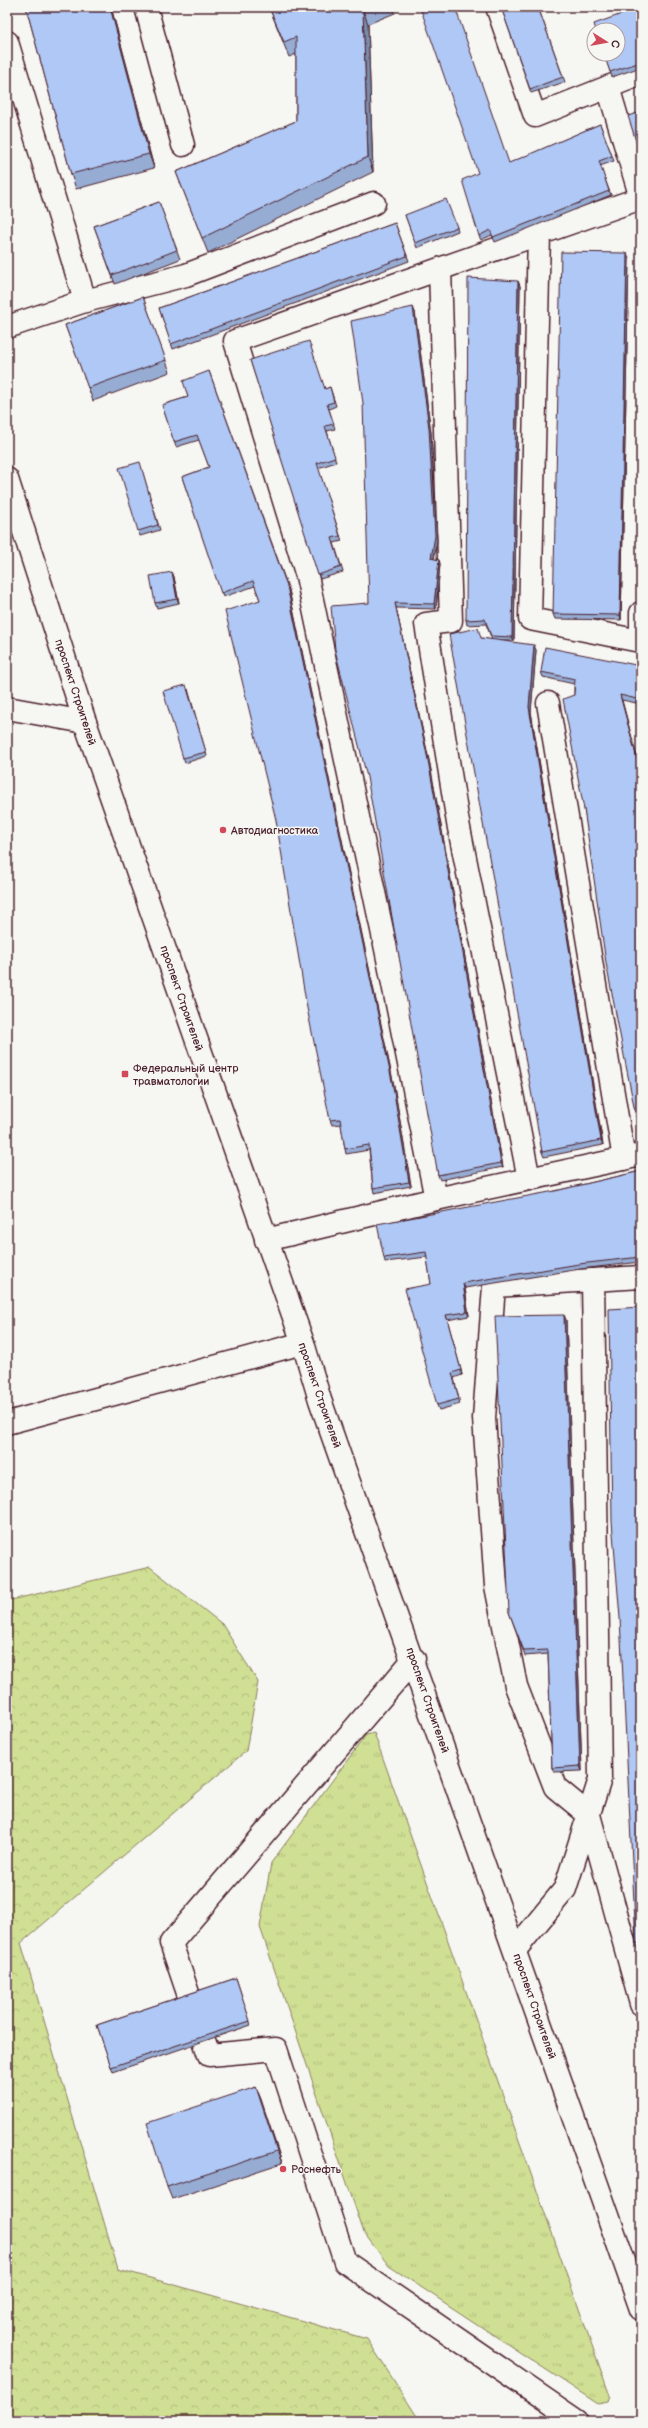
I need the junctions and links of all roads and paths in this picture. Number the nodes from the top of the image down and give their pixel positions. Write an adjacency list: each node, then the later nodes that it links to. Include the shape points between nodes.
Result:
1 (146, 7): 6 (main road)
2 (497, 7): 5 (main road, via 535,116)
3 (7, 42): 10 (main road)
4 (641, 74): 5 (main road)
5 (608, 87): 8 (main road, via 641,198)
6 (183, 145)
7 (374, 203): 10 (main road, via 186,275)
8 (539, 234): 9 (main road); 14 (main road, via 530,619)
9 (440, 269): 19 (main road, via 450,621 426,624 458,823); 20 (main road, via 235,341 307,576 385,941)
10 (85, 301): 11 (main road)
11 (7, 327)
12 (7, 479): 17 (main road, проспект Строителей)
13 (641, 613): 14 (main road)
14 (640, 641)
15 (548, 703): 18 (main road)
16 (7, 708): 17 (main road)
17 (85, 722): 21 (main road, проспект Строителей)
18 (632, 1157): 19 (main road)
19 (529, 1179): 20 (main road)
20 (436, 1199): 21 (main road)
21 (266, 1240): 24 (main road, проспект Строителей)
22 (641, 1276): 23 (main road)
23 (593, 1280): 27 (main road, via 600,1779); 27 (main road, via 494,1286 484,1418 496,1586 516,1686 555,1787)
24 (303, 1343): 25 (main road); 26 (main road, проспект Строителей, via 320,1400)
25 (7, 1423)
26 (414, 1659): 28 (main road, проспект Строителей); 31 (main road, via 171,1943 209,2055 276,2049 345,2262)
27 (589, 1815): 28 (main road, via 565,1888); 29 (main road)
28 (515, 1950): 30 (main road, проспект Строителей)
29 (641, 2004)
30 (641, 2308)
31 (577, 2421)

